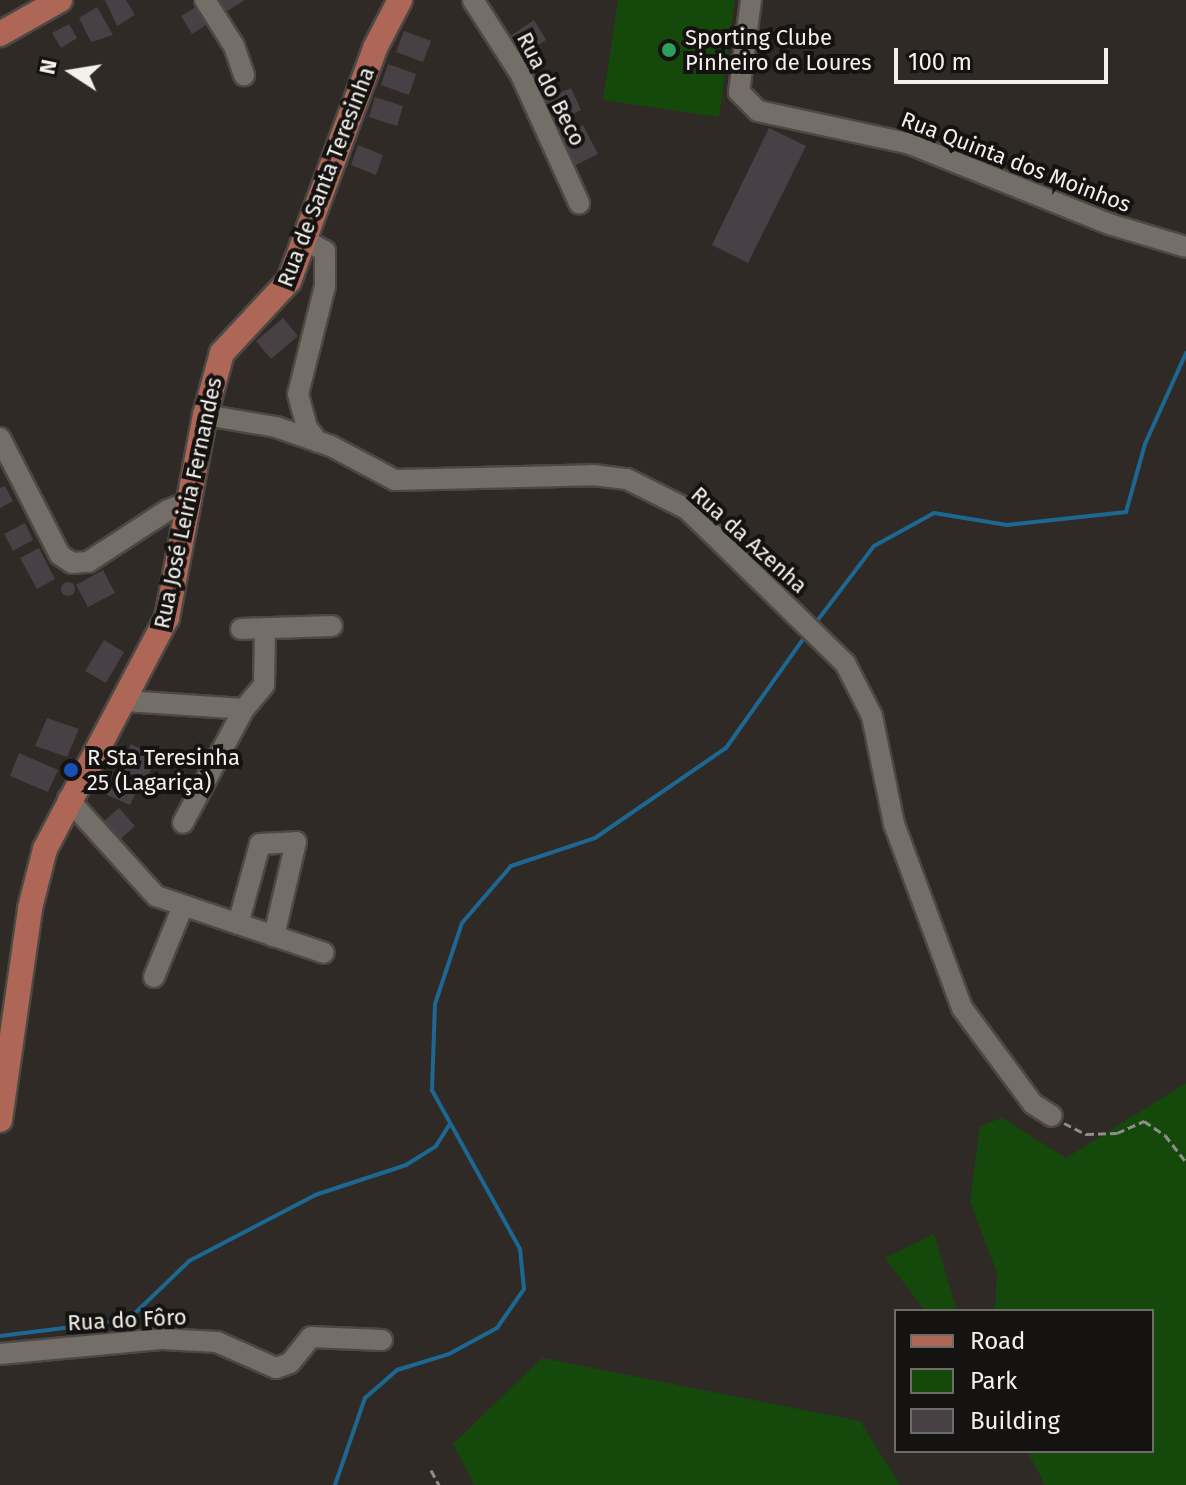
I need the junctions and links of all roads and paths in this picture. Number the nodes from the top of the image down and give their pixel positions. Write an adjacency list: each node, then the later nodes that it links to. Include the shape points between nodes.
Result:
1 (60, 0): 6 (main road)
2 (205, 0): 7 (street, via 234,46)
3 (400, 0): 9 (main road, Rua de Santa Teresinha, via 375,48)
4 (473, 0): 8 (street, Rua do Beco, via 521,75)
5 (751, 0): 10 (street, Rua Quinta dos Moinhos, via 739,92 758,111 910,144 1109,224)
6 (0, 34)
7 (244, 75)
8 (579, 203)
9 (305, 240): 11 (main road, Rua de Santa Teresinha, via 280,296); 14 (street, via 325,251 325,286 298,394 307,428)
10 (1186, 247)
11 (233, 338): 12 (main road, Rua José Leiria Fernandes, via 222,353)
12 (205, 415): 14 (street, Rua da Azenha, via 276,427); 15 (main road, Rua José Leiria Fernandes)
13 (0, 438): 15 (street, via 60,555 72,563 88,562)
14 (318, 442): 28 (street, Rua da Azenha, via 395,480 593,475 627,479 687,509 845,663 872,716 894,824 962,1008 1033,1104)
15 (189, 502): 19 (main road, Rua José Leiria Fernandes, via 167,618)
16 (332, 626): 17 (street)
17 (265, 628): 18 (street); 20 (street, via 264,685)
18 (241, 629)
19 (125, 701): 20 (street); 21 (main road, Rua José Leiria Fernandes)
20 (244, 709): 22 (street)
21 (68, 799): 23 (street, via 156,896); 29 (main road, Rua José Leiria Fernandes, via 36,875)
22 (183, 823)
23 (183, 906): 24 (street); 27 (street)
24 (238, 924): 25 (street); 25 (street, via 260,844 296,842)
25 (274, 936): 26 (street)
26 (324, 953)
27 (154, 977)
28 (1052, 1116): 30 (path, via 1086,1134 1117,1133 1144,1121 1165,1135)
29 (0, 1120)
30 (1186, 1162)
31 (382, 1340): 32 (street, Rua do Fôro, via 311,1337 290,1363 276,1368 217,1342 163,1339)
32 (0, 1354)
33 (431, 1470): 34 (path)
34 (439, 1485)

